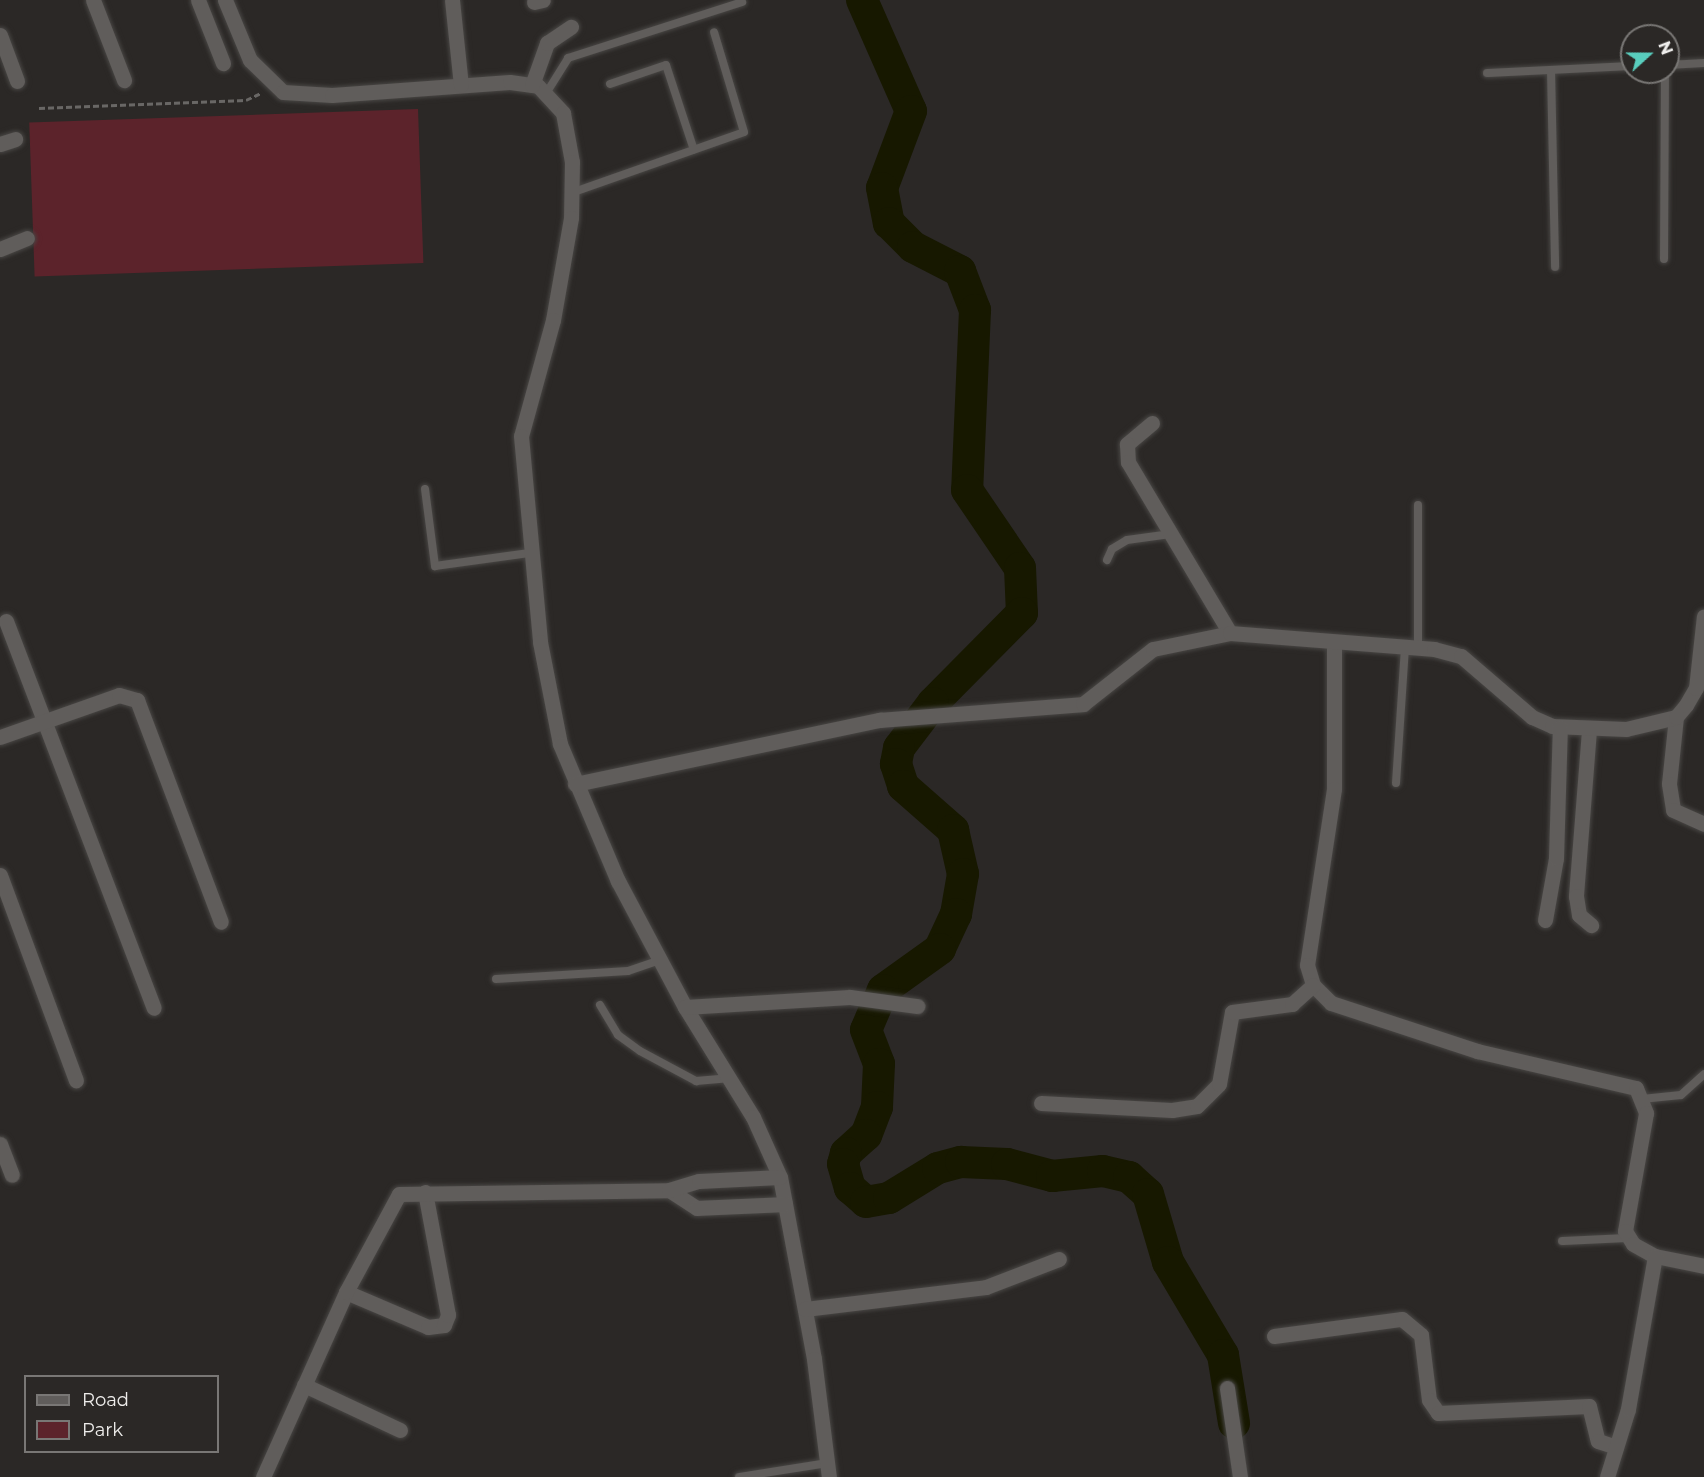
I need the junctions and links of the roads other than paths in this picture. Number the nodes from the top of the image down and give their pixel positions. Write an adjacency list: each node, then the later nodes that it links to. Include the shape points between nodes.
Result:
1 (93, 0): 15 (street)
2 (198, 0): 9 (street)
3 (225, 0): 19 (street, via 250,60 273,87 295,95)
4 (452, 0): 19 (street)
5 (742, 2): 21 (lane, via 573,55 558,66)
6 (571, 27): 20 (street, via 547,43)
7 (714, 32): 24 (lane, via 744,132)
8 (0, 35): 16 (street)
9 (223, 63)
10 (1704, 63): 11 (lane)
11 (1680, 64)
12 (1620, 67): 13 (lane)
13 (1551, 70): 14 (lane); 29 (lane)
14 (1487, 73)
15 (124, 80)
16 (17, 81)
17 (610, 84): 24 (lane, via 666,65)
18 (1665, 84): 28 (lane)
19 (460, 85): 20 (street)
20 (532, 85): 21 (street)
21 (547, 92): 25 (street, via 563,113 570,138)
22 (15, 139): 23 (street)
23 (0, 144)
24 (694, 150): 25 (lane)
25 (571, 194): 34 (street, via 554,320 521,436)
26 (27, 238): 27 (street)
27 (0, 249)
28 (1664, 259)
29 (1555, 267)
30 (1152, 423): 33 (street, via 1128,444 1128,462)
31 (425, 489): 34 (lane, via 435,566)
32 (1418, 505): 40 (lane)
33 (1171, 534): 35 (lane, via 1127,540 1112,549); 38 (street)
34 (530, 553): 47 (street, via 540,642 560,744)
35 (1107, 560)
36 (1704, 615): 41 (street, via 1696,688)
37 (6, 621): 42 (street)
38 (1230, 633): 39 (street); 47 (street, via 1153,649 1083,704 880,720)
39 (1334, 643): 40 (street); 55 (street, via 1334,789 1307,965)
40 (1411, 648): 43 (street, via 1461,656 1532,717); 46 (lane)
41 (1676, 717): 44 (street, via 1626,729); 48 (street, via 1669,784 1673,810)
42 (45, 720): 45 (street); 51 (street, via 119,695 136,700); 59 (street)
43 (1560, 727): 44 (street); 50 (street, via 1556,858)
44 (1589, 730): 52 (street, via 1576,886 1578,912)
45 (0, 737)
46 (1396, 783)
47 (575, 784): 53 (street)
48 (1704, 824)
49 (0, 875): 62 (street)
50 (1545, 920)
51 (221, 922)
52 (1591, 925)
53 (660, 960): 54 (lane, via 628,971); 58 (street)
54 (496, 978)
55 (1313, 985): 63 (street, via 1331,1004 1477,1051 1622,1082 1636,1088); 64 (street, via 1292,1004 1232,1012 1219,1084 1197,1106 1172,1110)
56 (600, 1005): 61 (lane, via 618,1035 640,1051 696,1081)
57 (917, 1006): 58 (street, via 850,997)
58 (685, 1007): 61 (street)
59 (154, 1008)
60 (1704, 1074): 63 (lane, via 1681,1095)
61 (728, 1078): 67 (street, via 753,1117)
62 (76, 1080)
63 (1642, 1099): 71 (street, via 1646,1113)
64 (1041, 1103)
65 (0, 1144): 66 (street)
66 (12, 1175)
67 (780, 1177): 68 (street, via 699,1181); 70 (street)
68 (669, 1190): 69 (street); 70 (street, via 697,1208)
69 (425, 1192): 76 (street, via 408,1191 391,1203); 76 (street, via 448,1315 444,1325 428,1327)
70 (785, 1204): 77 (street)
71 (1628, 1238): 72 (lane); 73 (street)
72 (1562, 1241)
73 (1655, 1256): 75 (street); 82 (street)
74 (1059, 1259): 77 (street, via 986,1287)
75 (1704, 1266)
76 (346, 1292): 79 (street)
77 (805, 1309): 83 (street)
78 (1274, 1336): 82 (street, via 1402,1319 1421,1335 1429,1400 1438,1413 1589,1406 1598,1441)
79 (304, 1385): 81 (street); 84 (street)
80 (1227, 1388): 86 (street)
81 (400, 1430)
82 (1616, 1447): 87 (street)
83 (828, 1470): 85 (lane)
84 (263, 1477)
85 (739, 1477)
86 (1240, 1477)
87 (1607, 1477)

